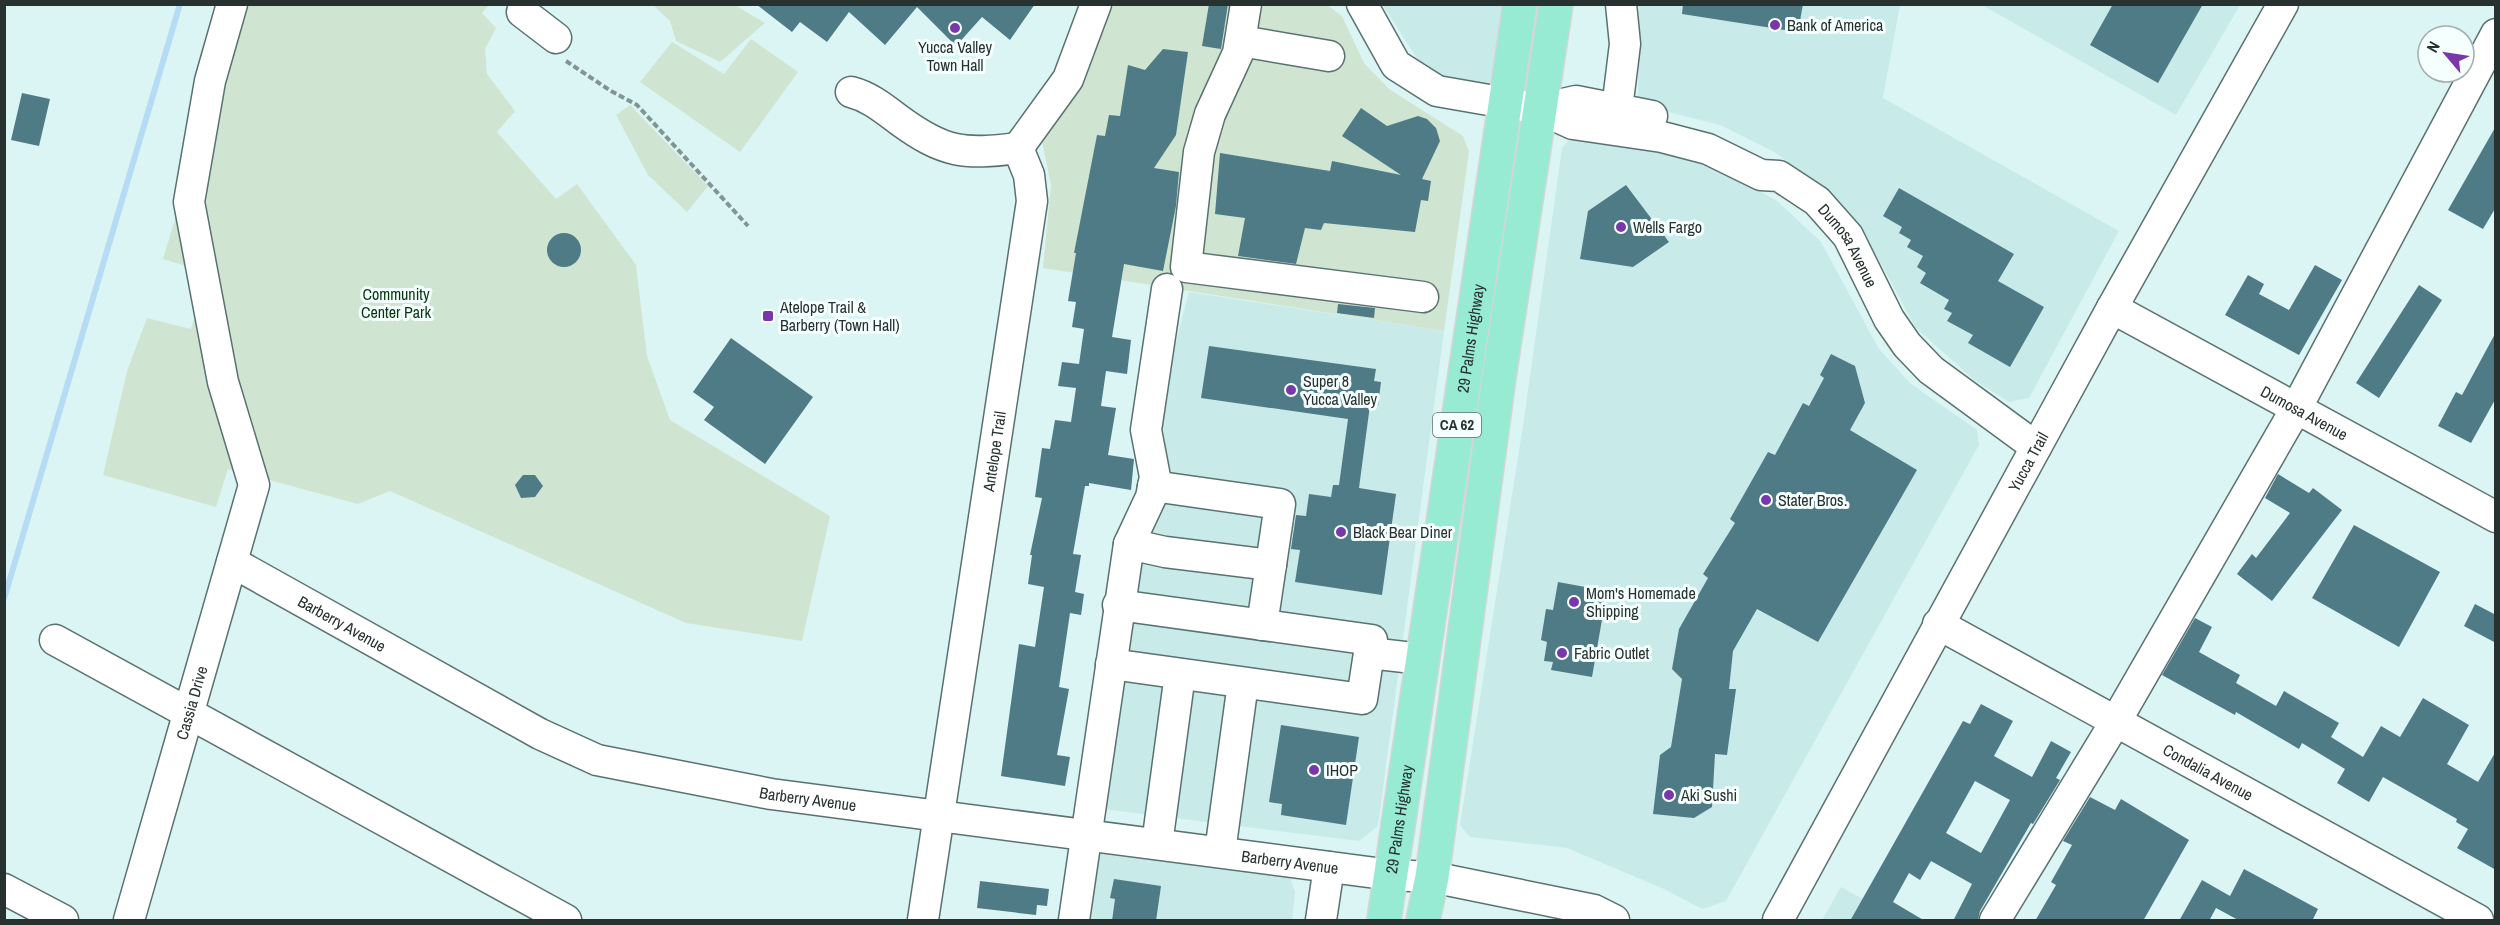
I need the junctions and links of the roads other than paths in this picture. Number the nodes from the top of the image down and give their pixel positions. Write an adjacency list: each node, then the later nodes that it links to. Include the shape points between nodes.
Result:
1 (232, 4): 28 (street, Cassia Drive, via 210,81 189,202 224,382 254,485)
2 (1096, 4): 18 (street, via 1068,79)
3 (1246, 4): 11 (street)
4 (1362, 4): 15 (street, Dumosa Avenue, via 1396,65 1437,91)
5 (1520, 4): 15 (main road, 29 Palms Highway / CA 62)
6 (1556, 4): 16 (main road, 29 Palms Highway / CA 62)
7 (1621, 4): 17 (street, via 1625,44)
8 (2283, 4): 22 (street, Yucca Trail)
9 (522, 12): 12 (street)
10 (2496, 34): 23 (street)
11 (1240, 41): 13 (street); 21 (street, via 1199,152 1186,267)
12 (559, 48)
13 (1329, 56)
14 (850, 92): 18 (street, via 867,97 936,143 959,152)
15 (1506, 104): 16 (street, Dumosa Avenue); 35 (main road, 29 Palms Highway / CA 62)
16 (1540, 108): 17 (street, Dumosa Avenue, via 1576,101); 19 (street, Dumosa Avenue, via 1573,124 1662,137 1708,149 1761,175); 47 (main road, 29 Palms Highway / CA 62, via 1499,376)
17 (1617, 109): 19 (street, Dumosa Avenue, via 1667,119 1744,145 1773,161)
18 (1018, 148): 41 (street, Antelope Trail, via 1029,174 1032,201)
19 (1779, 176): 24 (street, Dumosa Avenue, via 1817,201 1848,236 1888,319 1931,370)
20 (1167, 289): 25 (street, via 1146,430 1153,456)
21 (1423, 297)
22 (2112, 308): 23 (street, Dumosa Avenue); 24 (street, Yucca Trail)
23 (2297, 407): 26 (street, Dumosa Avenue); 40 (street)
24 (2036, 447): 31 (street, Yucca Trail)
25 (1153, 486): 27 (street); 29 (street, via 1280,504)
26 (2496, 517)
27 (1129, 544): 29 (street); 30 (street)
28 (232, 562): 39 (street, Cassia Drive); 41 (street, Barberry Avenue, via 540,734 597,760 771,794)
29 (1271, 565): 32 (street)
30 (1118, 605): 32 (street); 36 (street)
31 (1938, 624): 40 (street, Condalia Avenue); 59 (street, Yucca Trail)
32 (1262, 625): 34 (street, via 1372,640)
33 (55, 640): 39 (street)
34 (1369, 653): 35 (street); 38 (street, via 1362,699)
35 (1422, 659): 46 (main road, 29 Palms Highway / CA 62)
36 (1111, 664): 37 (street); 42 (street)
37 (1180, 674): 38 (street); 43 (street)
38 (1243, 683): 44 (street)
39 (189, 713): 51 (street, Cassia Drive); 52 (street)
40 (2116, 721): 60 (street); 61 (street, Condalia Avenue)
41 (938, 814): 42 (street, Barberry Avenue); 53 (street, Antelope Trail)
42 (1088, 835): 43 (street, Barberry Avenue); 54 (street)
43 (1157, 844): 44 (street, Barberry Avenue)
44 (1220, 852): 45 (street, Barberry Avenue)
45 (1329, 867): 46 (street, Barberry Avenue); 55 (street)
46 (1391, 875): 47 (street, Barberry Avenue); 56 (main road, 29 Palms Highway / CA 62)
47 (1432, 877): 57 (main road, 29 Palms Highway / CA 62); 58 (street, Barberry Avenue, via 1594,910)
48 (4, 889): 49 (street)
49 (28, 912): 50 (street)
50 (63, 921)
51 (129, 921)
52 (566, 921)
53 (923, 921)
54 (1074, 921)
55 (1321, 921)
56 (1384, 921)
57 (1423, 921)
58 (1614, 921)
59 (1778, 921)
60 (1995, 921)
61 (2478, 921)

